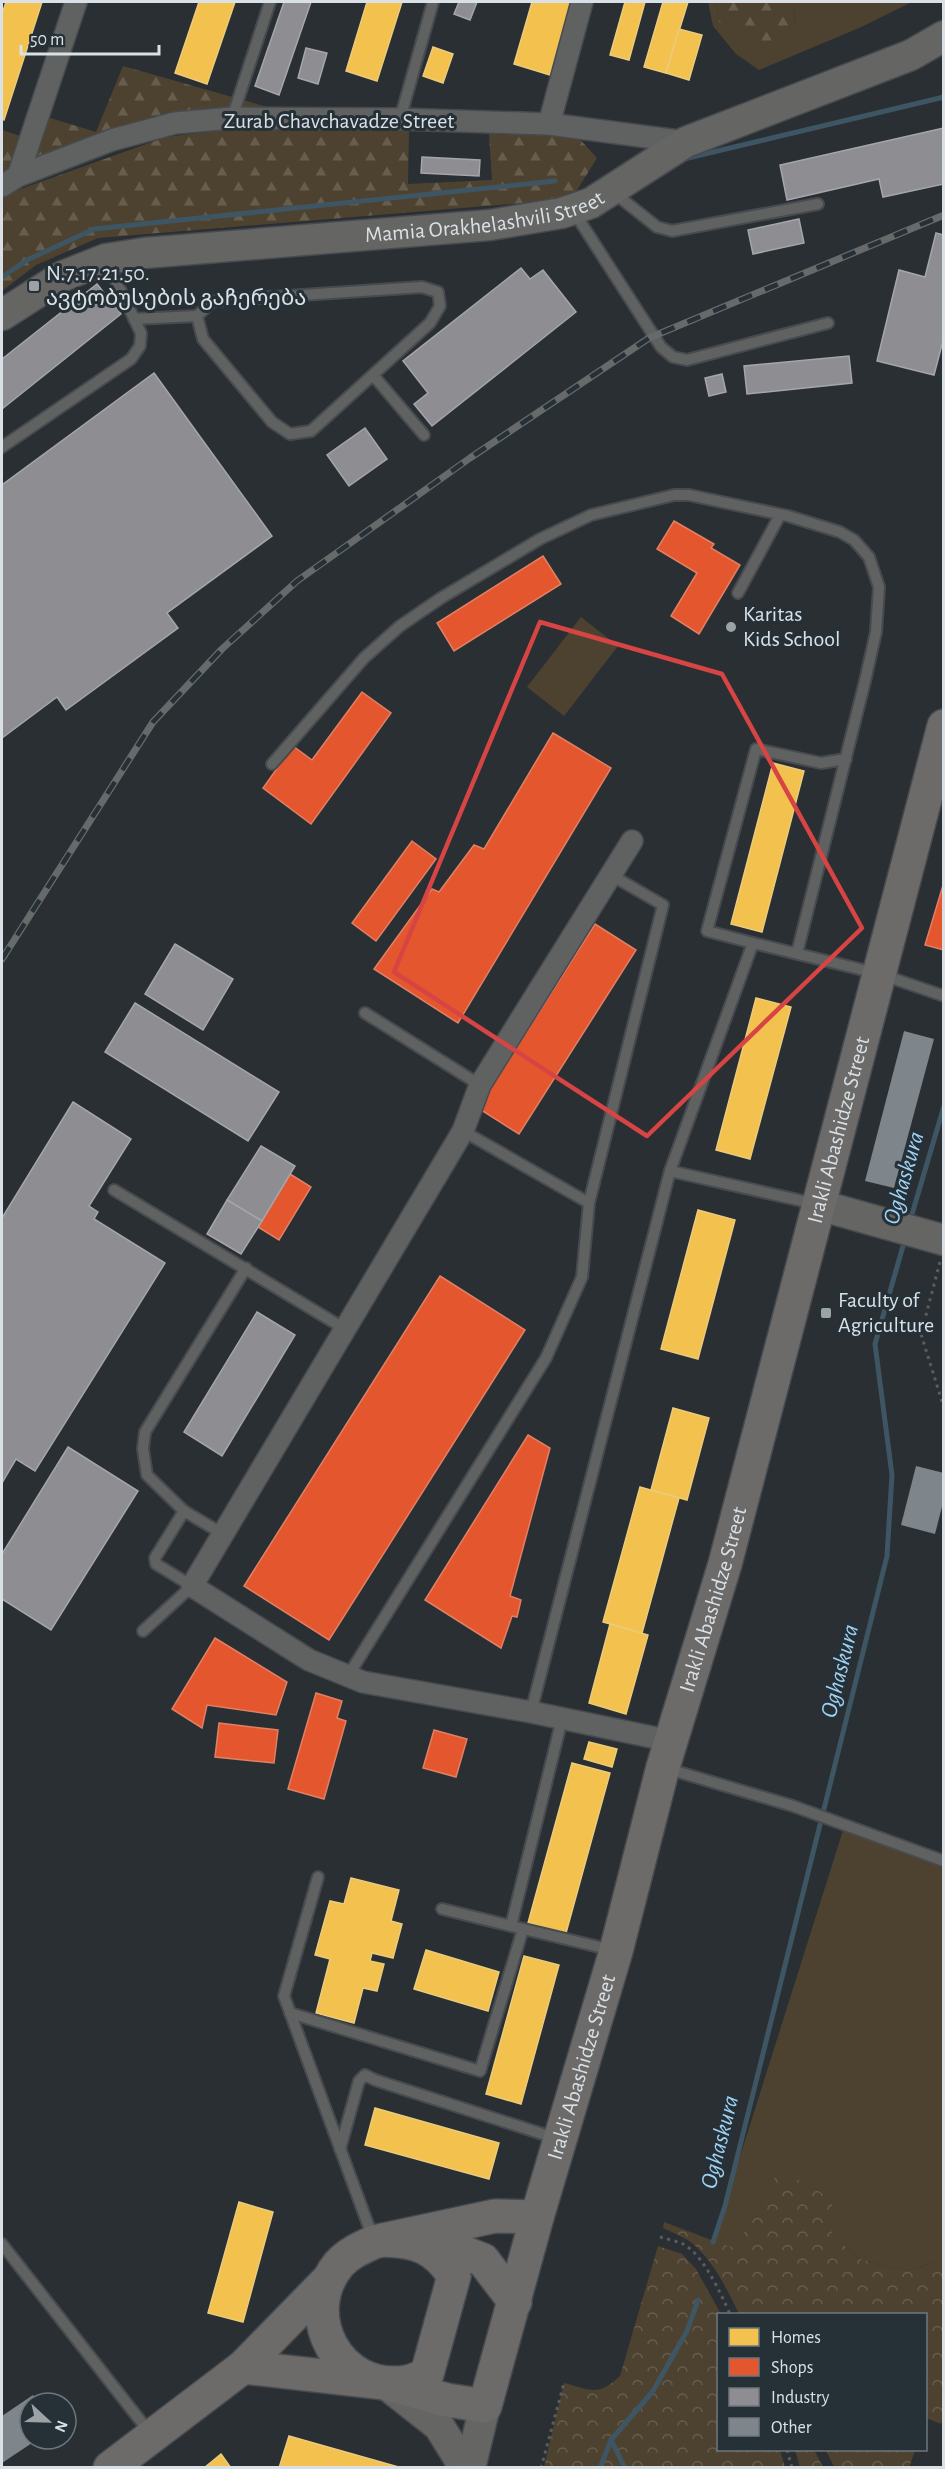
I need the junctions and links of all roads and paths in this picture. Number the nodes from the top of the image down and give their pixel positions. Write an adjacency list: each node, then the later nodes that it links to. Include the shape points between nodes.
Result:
1 (76, 2): 10 (street)
2 (270, 2): 6 (lane)
3 (433, 2): 7 (lane)
4 (582, 2): 8 (street)
5 (944, 36): 9 (street, Mamia Orakhelashvili Street, via 911,55)
6 (232, 118): 7 (street, Zurab Chavchavadze Street); 10 (street, Zurab Chavchavadze Street, via 175,123 112,141)
7 (400, 119): 8 (street, Zurab Chavchavadze Street)
8 (549, 124): 9 (street, Zurab Chavchavadze Street)
9 (686, 142): 11 (street, Mamia Orakhelashvili Street)
10 (10, 181)
11 (611, 189): 12 (lane, via 657,227 672,231); 13 (street, Mamia Orakhelashvili Street, via 591,203)
12 (818, 204)
13 (573, 209): 14 (street, Mamia Orakhelashvili Street, via 490,225); 18 (lane, via 661,347 673,357 687,360)
14 (106, 259): 15 (street, Mamia Orakhelashvili Street, via 63,276); 17 (lane)
15 (2, 315)
16 (197, 316): 17 (lane); 19 (lane, via 203,339 272,422 290,434 311,431); 19 (lane, via 213,301 422,287 438,292 440,306 429,323)
17 (134, 319): 21 (lane, via 141,333 141,346 131,359)
18 (828, 322)
19 (373, 375): 20 (lane)
20 (424, 435)
21 (2, 447)
22 (780, 515): 23 (lane); 25 (lane, via 823,525 854,540 869,557 879,587 876,632); 26 (lane, via 689,495 591,514 540,539 400,626 364,658)
23 (738, 593)
24 (944, 726): 31 (main road, Irakli Abashidze Street)
25 (846, 759): 29 (lane, via 821,763 756,750 707,931); 30 (lane)
26 (272, 764)
27 (632, 841): 28 (street)
28 (611, 874): 34 (street); 38 (lane, via 663,905)
29 (753, 943): 30 (lane); 36 (lane)
30 (797, 953): 31 (lane)
31 (880, 974): 32 (lane); 39 (main road, Irakli Abashidze Street)
32 (944, 996)
33 (365, 1013): 34 (lane)
34 (480, 1085): 35 (street)
35 (463, 1131): 38 (lane); 42 (street)
36 (670, 1171): 39 (lane); 49 (lane)
37 (114, 1190): 41 (lane)
38 (589, 1203): 48 (lane, via 582,1277 546,1358)
39 (819, 1205): 40 (street, via 893,1225); 51 (main road, Irakli Abashidze Street, via 724,1564)
40 (938, 1245): 43 (path, via 921,1334)
41 (246, 1268): 42 (lane); 44 (lane, via 145,1432 147,1475)
42 (345, 1329): 45 (street)
43 (944, 1408)
44 (184, 1511): 45 (lane); 46 (lane, via 155,1558 156,1564)
45 (223, 1534): 46 (street)
46 (192, 1586): 47 (lane); 48 (street, via 309,1660)
47 (143, 1631)
48 (348, 1676): 49 (street, via 396,1689)
49 (531, 1712): 50 (street)
50 (562, 1719): 51 (street); 55 (lane)
51 (667, 1754): 52 (lane, via 793,1806); 57 (main road, Irakli Abashidze Street)
52 (944, 1861)
53 (318, 1877): 58 (lane, via 284,1996)
54 (442, 1908): 55 (lane)
55 (511, 1926): 56 (lane)
56 (523, 1929): 57 (lane); 58 (lane, via 480,2071)
57 (616, 1951): 59 (main road, Irakli Abashidze Street)
58 (290, 2013): 60 (lane)
59 (561, 2140): 60 (lane, via 365,2075 359,2081); 61 (main road, Irakli Abashidze Street)
60 (340, 2149): 64 (lane)
61 (537, 2217): 62 (main road, via 495,2216); 67 (main road, Irakli Abashidze Street)
62 (416, 2235): 64 (main road); 67 (main road, via 483,2260)
63 (660, 2237): 68 (path, via 684,2245 697,2257)
64 (379, 2241): 66 (main road, via 356,2250); 70 (main road, via 405,2241 426,2247 444,2260 454,2276 428,2374 407,2382)
65 (2, 2244): 73 (lane)
66 (329, 2279): 69 (main road); 70 (main road, via 322,2305 325,2333 337,2357 358,2374)
67 (515, 2302): 72 (main road, Irakli Abashidze Street)
68 (730, 2313)
69 (243, 2367): 70 (main road); 73 (main road)
70 (384, 2383): 72 (main road); 76 (street, via 439,2426)
71 (564, 2383): 78 (path)
72 (485, 2406): 77 (street, Irakli Abashidze Street)
73 (152, 2436): 75 (main road)
74 (787, 2451): 79 (path)
75 (110, 2468)
76 (465, 2468)
77 (470, 2468)
78 (541, 2468)
79 (792, 2468)

